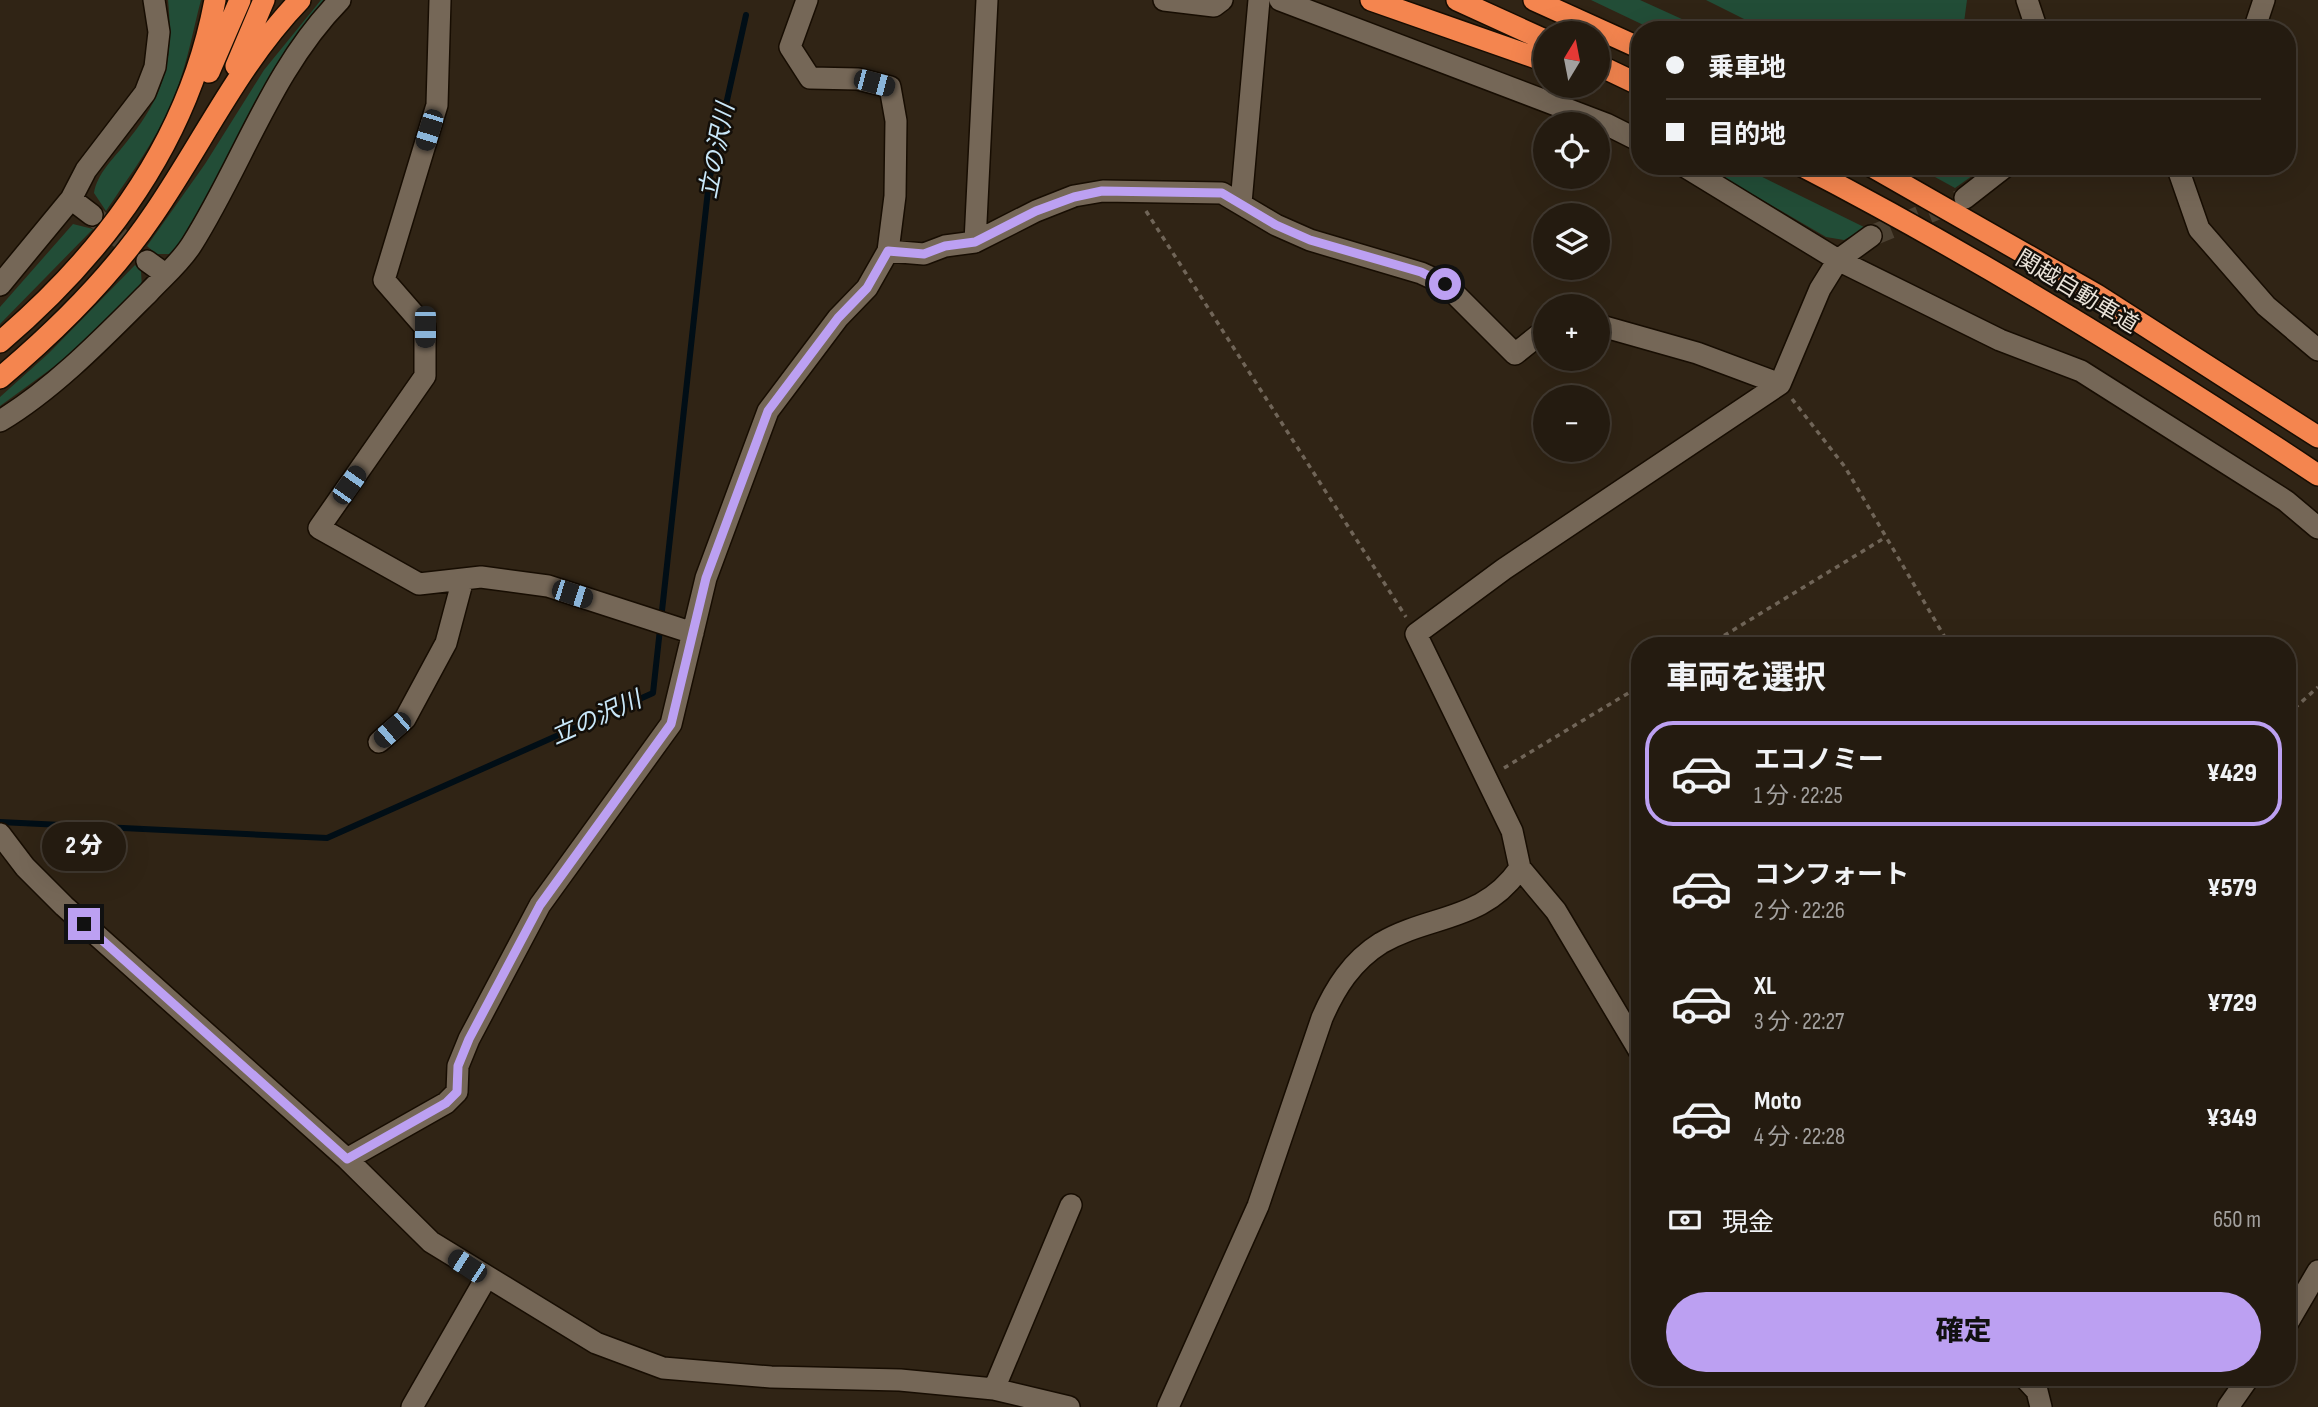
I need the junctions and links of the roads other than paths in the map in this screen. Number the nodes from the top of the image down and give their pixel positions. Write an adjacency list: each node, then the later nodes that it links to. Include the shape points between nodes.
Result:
1 (154, 0): 37 (street, via 159,32 155,67 145,93 86,170)
2 (215, 0): 30 (highway, via 201,65)
3 (240, 0): 30 (highway, via 210,70)
4 (264, 0): 28 (highway)
5 (300, 0): 28 (highway, via 268,38)
6 (340, 0): 45 (street, via 292,57 190,248)
7 (440, 0): 57 (street, via 437,105 384,280 425,327 425,376 319,528 419,584)
8 (807, 0): 42 (street, via 790,47 810,78 858,79 890,88 896,121 895,196)
9 (987, 0): 41 (street)
10 (1164, 0): 11 (street, via 1214,6)
11 (1222, 0)
12 (1259, 0): 38 (street)
13 (1280, 0): 29 (street)
14 (1371, 0): 23 (highway)
15 (1457, 0): 21 (highway)
16 (1534, 0): 22 (highway)
17 (2027, 0): 19 (street)
18 (2264, 0): 20 (street)
19 (2034, 21)
20 (2256, 21)
21 (1533, 35)
22 (1631, 44)
23 (1533, 57)
24 (1610, 71): 25 (highway)
25 (1631, 81)
26 (1610, 86): 27 (highway)
27 (1631, 94)
28 (207, 128): 51 (highway, via 152,218 118,261 64,321)
29 (1631, 136)
30 (171, 137): 49 (highway, via 88,255)
31 (1699, 175): 43 (street)
32 (1819, 175): 55 (highway, 関越自動車道, via 2078,321)
33 (1887, 175): 54 (highway, 関越自動車道, via 2097,295)
34 (1993, 175): 36 (street)
35 (2180, 175): 50 (street, via 2199,229 2266,306)
36 (1965, 198)
37 (71, 199): 39 (street); 46 (street)
38 (1241, 203): 41 (street, via 1222,193 1102,191 1036,211); 48 (street, via 1310,240 1421,272 1445,284 1515,354)
39 (92, 215)
40 (1871, 236): 43 (street)
41 (975, 242): 42 (street, via 924,254)
42 (888, 251): 58 (street, via 867,288 838,318 768,411 706,578)
43 (1838, 260): 52 (street, via 1820,289); 56 (street, via 2000,340 2081,371 2286,501)
44 (147, 261): 45 (street)
45 (165, 274): 53 (street, via 68,369)
46 (0, 285)
47 (1610, 329): 52 (street)
48 (1533, 340)
49 (0, 342)
50 (2318, 351)
51 (0, 377)
52 (1780, 384): 61 (street, via 1504,569 1416,634 1512,831)
53 (0, 421)
54 (2318, 437)
55 (2318, 475)
56 (2318, 528)
57 (463, 579): 58 (street, via 548,586); 59 (street, via 446,643 405,719)
58 (693, 633): 63 (street, via 671,724 540,905 469,1039 458,1066 457,1092 446,1103)
59 (379, 742)
60 (1, 838): 63 (street, via 64,906)
61 (1520, 868): 62 (street, via 1556,911); 73 (street, via 1501,893 1483,903 1380,944 1335,989 1258,1206)
62 (1631, 1037)
63 (347, 1159): 66 (street, via 431,1242)
64 (1071, 1205): 70 (street)
65 (2318, 1271): 67 (street)
66 (486, 1278): 70 (street, via 596,1343 663,1368); 71 (street)
67 (2296, 1309)
68 (2032, 1386): 74 (street)
69 (2243, 1386): 75 (street)
70 (994, 1389): 72 (street)
71 (412, 1407)
72 (1069, 1407)
73 (1168, 1407)
74 (2041, 1407)
75 (2228, 1407)

